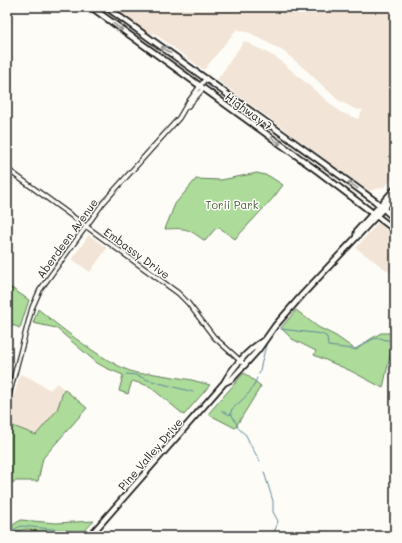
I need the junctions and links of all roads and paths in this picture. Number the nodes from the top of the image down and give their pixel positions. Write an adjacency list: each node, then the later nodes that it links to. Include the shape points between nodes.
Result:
1 (91, 7): 4 (main road, Highway 7, one-way to 4)
2 (106, 7): 3 (main road, Highway 7, one-way to 2)
3 (206, 78): 4 (street, Aberdeen Avenue); 8 (main road, Highway 7, one-way to 3)
4 (201, 88): 9 (main road, Highway 7, one-way to 9); 11 (street, Aberdeen Avenue)
5 (7, 169): 11 (street, Embassy Drive)
6 (395, 189): 8 (main road, Pine Valley Drive)
7 (395, 196): 8 (main road, Pine Valley Drive)
8 (382, 207): 9 (main road, Pine Valley Drive); 10 (main road, Highway 7)
9 (375, 215): 12 (main road, Highway 7); 13 (main road, Pine Valley Drive, via 360,235 280,321 258,350)
10 (395, 219)
11 (86, 226): 13 (street, Embassy Drive, via 182,297 214,337); 14 (street, Aberdeen Avenue, via 36,298)
12 (395, 230)
13 (243, 363): 17 (main road, Pine Valley Drive, via 232,379 224,383)
14 (7, 402)
15 (7, 528): 16 (street)
16 (15, 536)
17 (90, 536)

